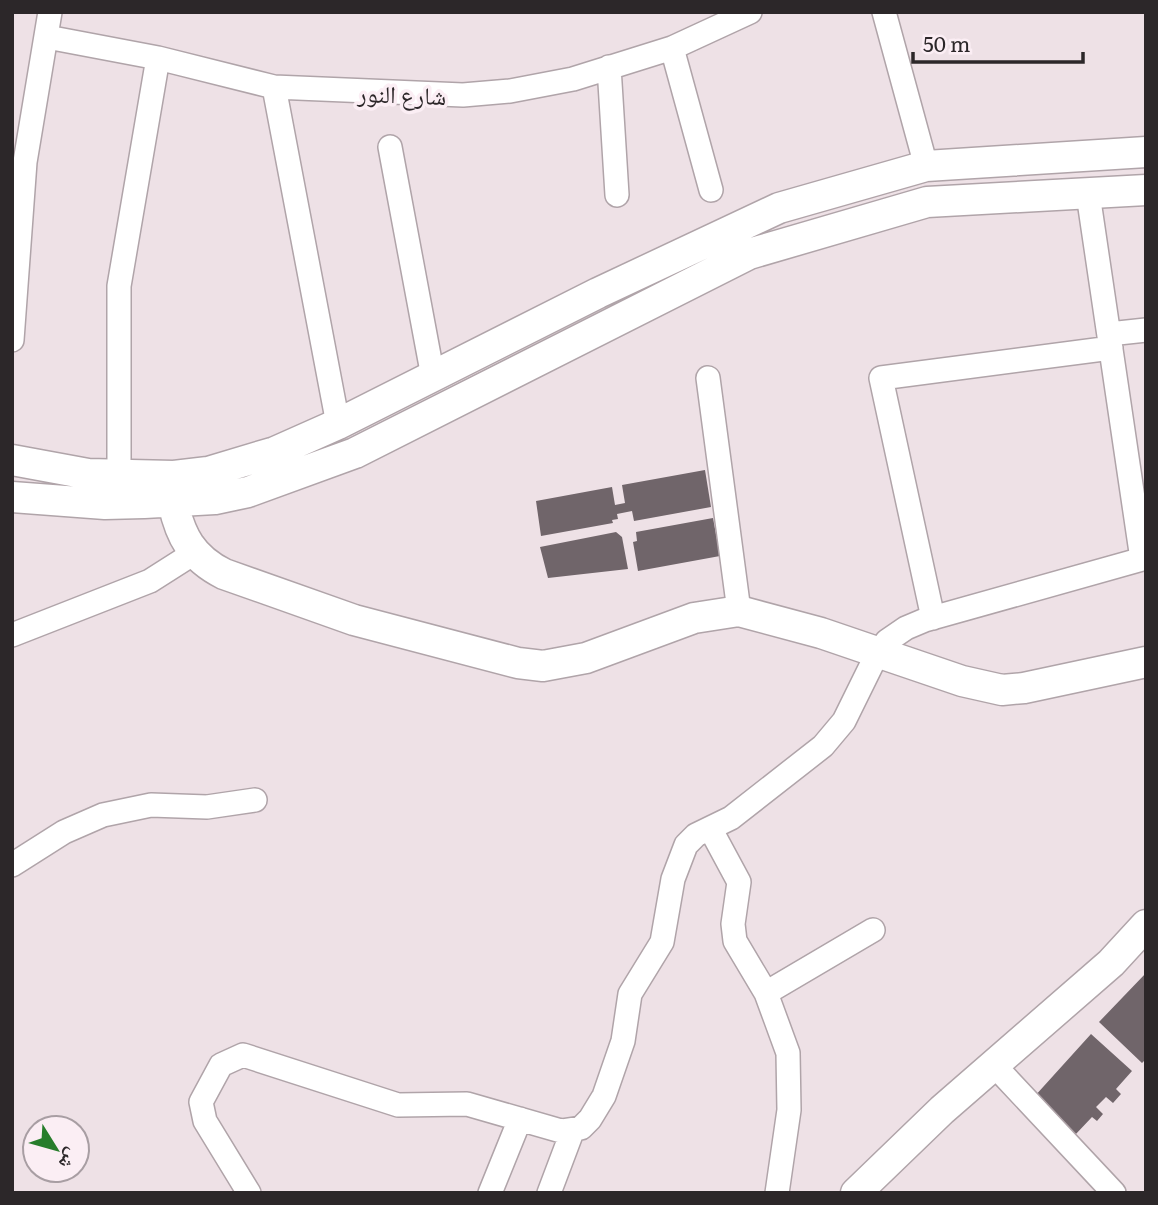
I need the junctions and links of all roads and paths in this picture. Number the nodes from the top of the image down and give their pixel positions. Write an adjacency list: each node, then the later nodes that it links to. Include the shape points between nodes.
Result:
1 (50, 12): 4 (street)
2 (750, 12): 5 (street, شارع النور)
3 (884, 12): 12 (street)
4 (47, 37): 6 (street, شارع النور); 11 (street)
5 (672, 48): 7 (street, شارع النور); 13 (street)
6 (158, 58): 8 (street, شارع النور); 24 (street, via 119,286)
7 (609, 67): 8 (street, شارع النور, via 573,79 463,95); 16 (street)
8 (274, 86): 22 (street)
9 (390, 147): 20 (street)
10 (1146, 152): 12 (main road)
11 (19, 161): 18 (street)
12 (926, 166): 20 (main road, via 779,208)
13 (711, 190)
14 (1146, 190): 15 (main road)
15 (1088, 194): 19 (street); 26 (main road, via 926,202 748,254 355,453 248,492)
16 (617, 195)
17 (1146, 330): 19 (street)
18 (12, 340)
19 (1110, 341): 28 (street); 30 (street, via 881,378)
20 (433, 377): 22 (main road)
21 (708, 378): 29 (street)
22 (338, 424): 24 (main road, via 275,452 208,472)
23 (12, 460): 24 (main road)
24 (119, 475)
25 (12, 497): 26 (main road, via 105,504)
26 (173, 502): 27 (main road, via 179,530)
27 (194, 553): 29 (main road, via 224,574 312,607 543,666 586,659 694,618); 31 (street, via 150,581)
28 (1144, 559): 30 (street)
29 (739, 611): 32 (main road)
30 (933, 618): 32 (street, via 906,628)
31 (12, 635)
32 (877, 654): 33 (main road, via 1002,690); 35 (street, via 844,721 824,746)
33 (1146, 663)
34 (255, 800): 36 (street, via 207,807 151,805 103,815 64,832)
35 (711, 830): 39 (street, via 738,882 735,941); 42 (street, via 696,835 678,860 662,942 630,994 623,1041 604,1096 590,1119)
36 (12, 865)
37 (1146, 925): 40 (main road, via 1111,963)
38 (873, 930): 39 (street)
39 (766, 993): 46 (street, via 790,1068)
40 (994, 1065): 47 (main road); 48 (street)
41 (520, 1119): 42 (street); 43 (street, via 467,1104 398,1105 243,1055 221,1065 213,1075 202,1112); 44 (street)
42 (572, 1132): 45 (street)
43 (249, 1193)
44 (490, 1193)
45 (549, 1193)
46 (778, 1193)
47 (856, 1193)
48 (1114, 1193)

